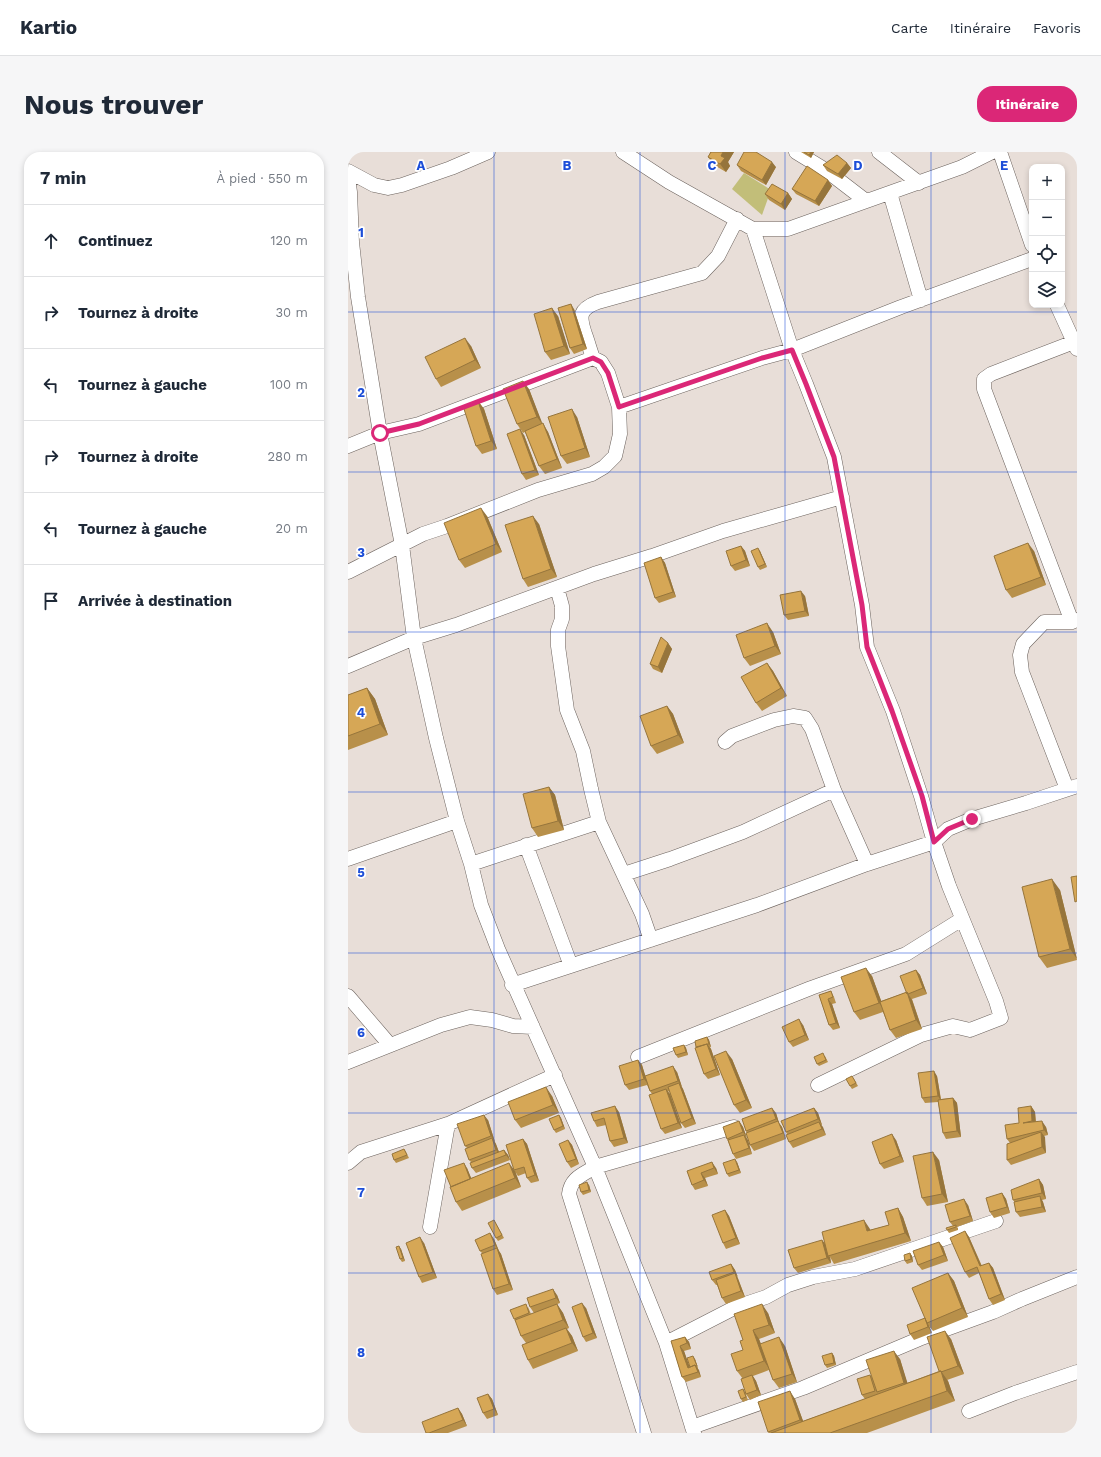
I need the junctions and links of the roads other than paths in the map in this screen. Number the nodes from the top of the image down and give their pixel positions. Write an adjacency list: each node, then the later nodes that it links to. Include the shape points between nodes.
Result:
1 (488, 152): 7 (street, via 451,168 388,188 374,185)
2 (622, 152): 12 (street, via 669,182)
3 (796, 152): 11 (street, via 827,171)
4 (879, 152): 9 (street)
5 (1000, 152): 14 (street)
6 (982, 154): 9 (street, via 962,167)
7 (348, 171)
8 (348, 178): 16 (street)
9 (918, 183): 10 (street)
10 (890, 193): 11 (street); 17 (street)
11 (866, 201): 13 (street, via 788,229)
12 (738, 219): 13 (street); 21 (street, via 718,256 702,273 588,305 582,311 580,319)
13 (753, 229): 20 (street)
14 (1029, 236)
15 (1029, 260): 17 (street)
16 (353, 298): 23 (street)
17 (921, 300): 20 (street)
18 (1058, 308): 19 (street)
19 (1075, 345): 29 (street, via 991,374 984,379 984,389)
20 (792, 350): 22 (street); 25 (street, via 834,457)
21 (593, 358): 22 (street, via 601,362 608,373); 23 (street, via 419,424)
22 (619, 407): 26 (street, via 620,434 615,456 604,467 592,474 538,490 423,534)
23 (380, 433): 24 (street); 26 (street)
24 (348, 446)
25 (842, 497): 28 (street, via 723,531); 37 (street, via 867,647 922,796)
26 (402, 545): 27 (street); 30 (street)
27 (348, 572)
28 (557, 588): 30 (street); 36 (street, via 562,606 558,646 567,710 583,751)
29 (1075, 621): 33 (street, via 1044,622 1023,644 1020,655 1022,672)
30 (414, 638): 31 (street); 35 (street)
31 (348, 666)
32 (725, 742): 34 (street, via 732,736 774,720 793,716 805,718 812,729)
33 (1072, 788): 37 (street, via 972,819 948,829)
34 (834, 790): 41 (street); 42 (street, via 743,832)
35 (456, 820): 39 (street); 40 (street)
36 (599, 822): 38 (street); 42 (street)
37 (934, 842): 41 (street); 43 (street)
38 (526, 845): 40 (street); 45 (street)
39 (348, 859)
40 (472, 864): 46 (street, via 481,905)
41 (867, 864): 44 (street, via 757,905)
42 (624, 874): 44 (street)
43 (962, 919): 50 (street, via 906,954 810,988); 53 (street, via 1001,1018 970,1030 953,1026 921,1035)
44 (651, 940): 45 (street)
45 (571, 966): 46 (street)
46 (512, 985): 48 (street)
47 (348, 996): 49 (street)
48 (533, 1027): 49 (street, via 513,1026 470,1017 441,1025); 52 (street)
49 (390, 1045): 51 (street)
50 (638, 1057)
51 (348, 1062)
52 (555, 1075): 54 (street); 57 (street)
53 (818, 1085)
54 (448, 1124): 56 (street, via 361,1152); 59 (street)
55 (734, 1127): 57 (street)
56 (348, 1163)
57 (595, 1167): 61 (street); 65 (street, via 570,1185 569,1194)
58 (996, 1221): 61 (street, via 855,1268 788,1285 736,1307)
59 (430, 1227)
60 (1077, 1277): 64 (street)
61 (666, 1343): 64 (street)
62 (1077, 1372): 63 (street)
63 (969, 1411)
64 (693, 1430)
65 (644, 1433)

